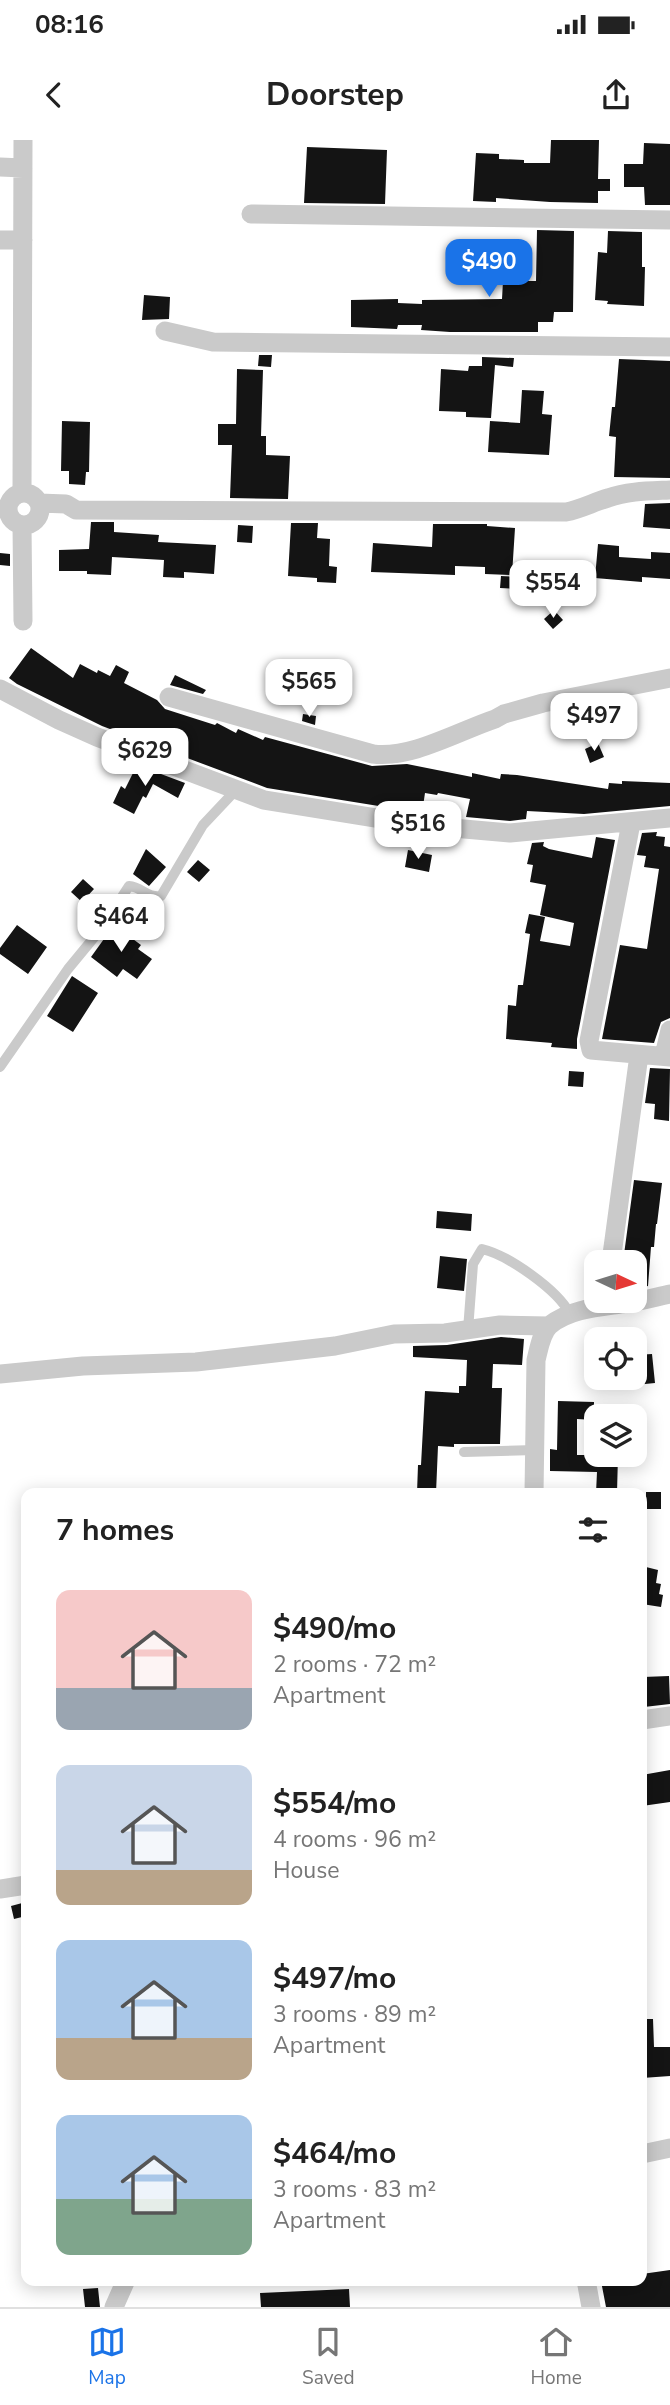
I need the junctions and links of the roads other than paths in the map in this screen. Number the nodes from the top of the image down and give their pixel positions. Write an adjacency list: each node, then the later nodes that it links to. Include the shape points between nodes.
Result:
1 (23, 140): 3 (street)
2 (0, 167): 3 (street)
3 (23, 167): 7 (street)
4 (251, 214): 5 (street)
5 (670, 219)
6 (0, 240): 7 (street)
7 (23, 240): 11 (street)
8 (165, 331): 9 (street, via 213,342)
9 (670, 347)
10 (670, 491): 11 (street, via 635,492 565,512 76,510 65,517)
11 (22, 510): 12 (street)
12 (23, 621)
13 (670, 678): 15 (street, via 504,714 388,756)
14 (0, 689): 16 (street, via 97,737)
15 (169, 697)
16 (235, 791): 18 (street, via 354,816 485,832); 22 (lane, via 203,825 161,896 129,886)
17 (670, 818): 18 (street)
18 (631, 823): 20 (street, via 589,1041 591,1050)
19 (670, 1030): 21 (street)
20 (639, 1055): 21 (street); 23 (street)
21 (667, 1057)
22 (0, 1067)
23 (613, 1250)
24 (670, 1294): 25 (street)
25 (648, 1299)
26 (584, 1310): 27 (street)
27 (570, 1314): 28 (street); 29 (lane, via 544,1286 496,1252 482,1250 473,1264)
28 (548, 1326): 29 (street); 31 (street, via 536,1360)
29 (468, 1330): 30 (street, via 394,1334 335,1346 196,1362)
30 (0, 1374)
31 (536, 1450): 32 (lane); 33 (street)
32 (464, 1452)
33 (534, 1488)
34 (670, 1716): 35 (street)
35 (647, 1719)
36 (21, 1886): 37 (street)
37 (0, 1889)
38 (670, 2148): 39 (street)
39 (647, 2153)
40 (123, 2286): 42 (street)
41 (587, 2286): 43 (street)
42 (114, 2307)
43 (591, 2307)

